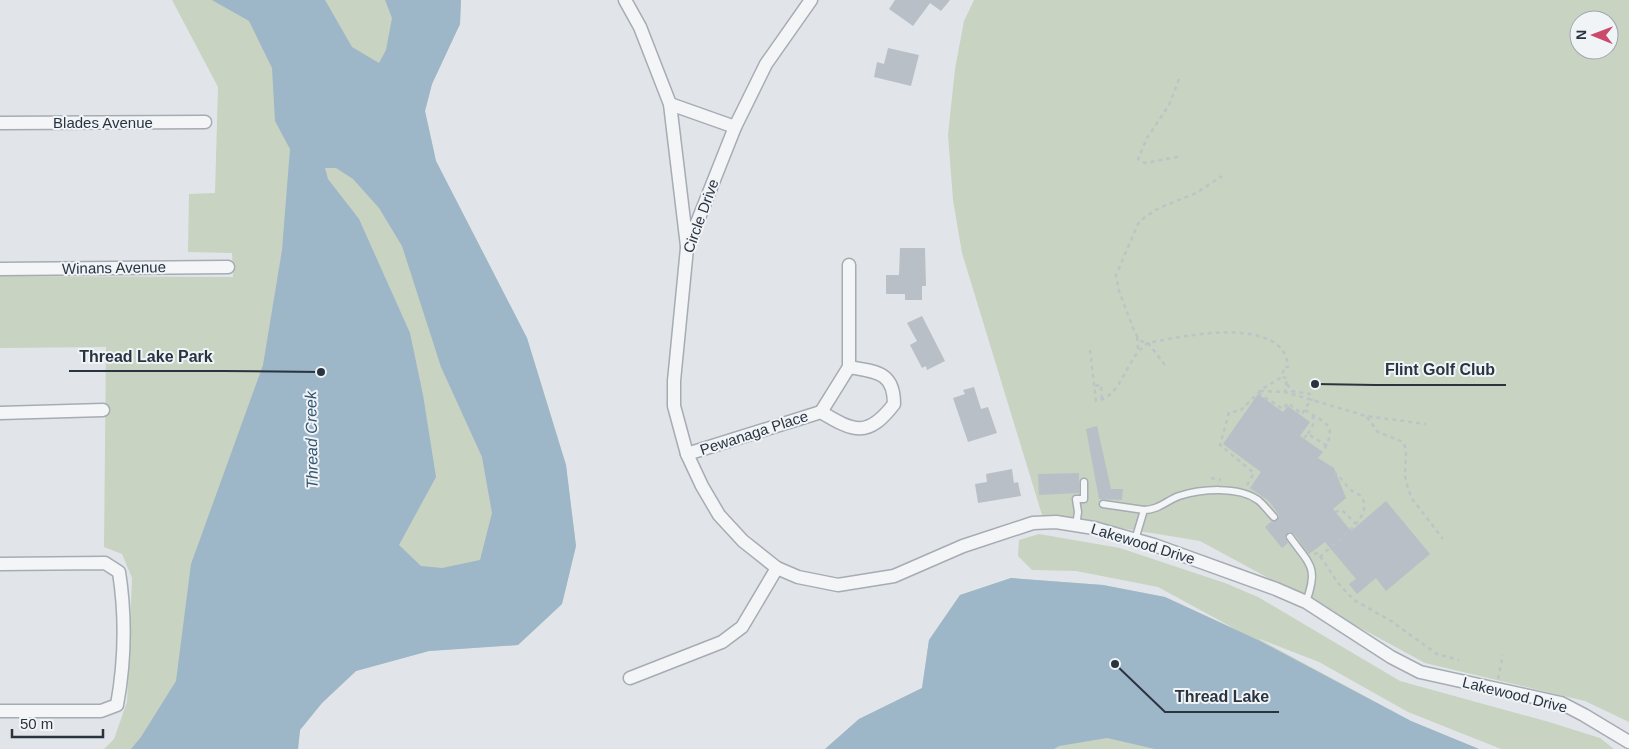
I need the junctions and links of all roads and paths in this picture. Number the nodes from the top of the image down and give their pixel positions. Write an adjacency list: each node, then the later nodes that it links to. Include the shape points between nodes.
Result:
1 (625, 0): 4 (street, via 640,27)
2 (811, 0): 7 (street, Circle Drive, via 766,64)
3 (1179, 79): 8 (path, via 1169,105 1140,152 1140,162)
4 (670, 104): 7 (street); 10 (street)
5 (206, 122): 6 (street, Blades Avenue)
6 (0, 123)
7 (734, 127): 10 (street, Circle Drive)
8 (1182, 156)
9 (1222, 176): 14 (path, via 1196,193 1159,208 1138,224 1115,279)
10 (687, 248): 38 (street, Circle Drive, via 674,406)
11 (849, 265): 19 (street)
12 (228, 267): 13 (street, Winans Avenue)
13 (0, 269)
14 (1135, 333): 15 (path, via 1141,341); 17 (path, via 1139,343)
15 (1148, 343): 17 (path); 18 (path); 20 (path, via 1215,332 1264,337 1288,357 1288,367 1284,367)
16 (1090, 350): 22 (path)
17 (1137, 352): 25 (path, via 1112,393)
18 (1165, 365)
19 (850, 367): 29 (street, Pewanaga Place); 29 (street, Pewanaga Place, via 886,377 894,388 894,404 875,425 864,428 846,427)
20 (1282, 377): 21 (path, via 1287,378); 23 (path)
21 (1286, 382): 24 (path); 26 (path, via 1292,390 1310,394)
22 (1094, 386): 25 (path, via 1096,401); 25 (path, via 1101,385)
23 (1259, 392): 24 (path); 28 (path, via 1283,409 1288,403 1302,414); 43 (path, via 1240,411 1229,412 1220,445 1254,472 1246,486)
24 (1286, 392): 26 (path)
25 (1102, 400)
26 (1311, 401): 28 (path); 32 (path)
27 (103, 410): 30 (street)
28 (1305, 410): 31 (path)
29 (821, 412): 38 (street, Pewanaga Place)
30 (0, 413)
31 (1313, 416): 34 (path); 36 (path, via 1330,428)
32 (1366, 416): 33 (path); 51 (path, via 1378,432 1403,442 1408,489)
33 (1426, 424)
34 (1308, 434): 35 (path); 36 (path)
35 (1304, 438)
36 (1327, 446): 37 (path)
37 (1324, 451)
38 (687, 454): 56 (street, Lakewood Drive, via 719,515 743,541)
39 (1335, 473): 48 (path, via 1351,490 1361,495 1365,504 1364,514)
40 (1211, 478): 41 (path)
41 (1225, 481)
42 (1084, 482): 49 (lane, via 1084,499 1076,499)
43 (1239, 485)
44 (1103, 504): 45 (lane)
45 (1144, 510): 47 (lane, via 1154,510 1178,496 1225,489 1257,500); 52 (lane)
46 (1335, 512): 48 (path, via 1342,510)
47 (1274, 517)
48 (1356, 524): 54 (path)
49 (1076, 526): 52 (street, Lakewood Drive); 56 (street, Lakewood Drive, via 1056,522 1033,523 963,546 894,576 838,585 798,577)
50 (1290, 537): 53 (lane)
51 (1443, 539)
52 (1135, 540): 57 (street, Lakewood Drive)
53 (1304, 557): 54 (path, via 1318,553); 57 (lane, via 1314,574)
54 (1320, 557): 59 (path, via 1354,600 1391,621 1437,654)
55 (0, 564): 62 (street, via 105,564 119,572 124,607 122,679 117,705 101,711)
56 (777, 568): 60 (street, via 742,627 722,642)
57 (1306, 602): 61 (street, Lakewood Drive, via 1420,672)
58 (1503, 656): 61 (path)
59 (1459, 660)
60 (630, 678)
61 (1496, 690): 63 (street, Lakewood Drive, via 1561,703)
62 (0, 711)
63 (1628, 738)

